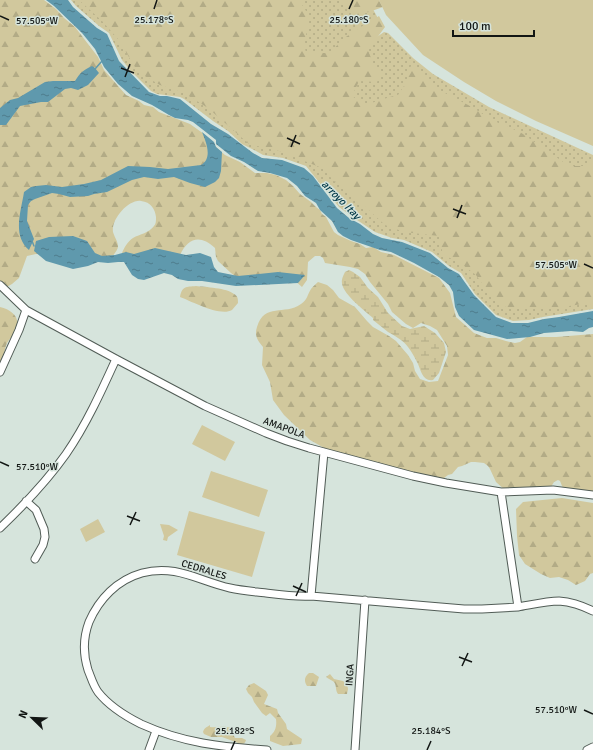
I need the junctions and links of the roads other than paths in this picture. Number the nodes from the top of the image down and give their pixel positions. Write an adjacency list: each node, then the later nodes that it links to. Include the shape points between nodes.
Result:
1 (0, 285): 2 (street, AMAPOLA)
2 (26, 310): 3 (street, AMAPOLA); 4 (street)
3 (116, 359): 5 (street, AMAPOLA, via 205,406 266,433); 8 (street, via 80,432 50,476)
4 (0, 372)
5 (324, 452): 6 (street, AMAPOLA, via 413,476); 11 (street)
6 (501, 492): 7 (street, AMAPOLA, via 553,490); 13 (street)
7 (593, 495)
8 (26, 501): 9 (street); 10 (street, via 36,510 44,529 43,545)
9 (0, 528)
10 (35, 558)
11 (311, 596): 12 (street, CEDRALES); 15 (street, CEDRALES, via 237,589 180,572 164,570 132,576 113,588 93,612 88,626 85,641 86,662 92,682 109,704 126,716)
12 (365, 600): 13 (street, CEDRALES, via 464,609); 19 (street, INGA)
13 (518, 606): 14 (street, CEDRALES, via 559,601)
14 (593, 611)
15 (156, 730): 17 (street); 18 (street, CEDRALES, via 207,744)
16 (593, 748): 20 (street)
17 (149, 750)
18 (267, 750)
19 (355, 750)
20 (587, 750)

